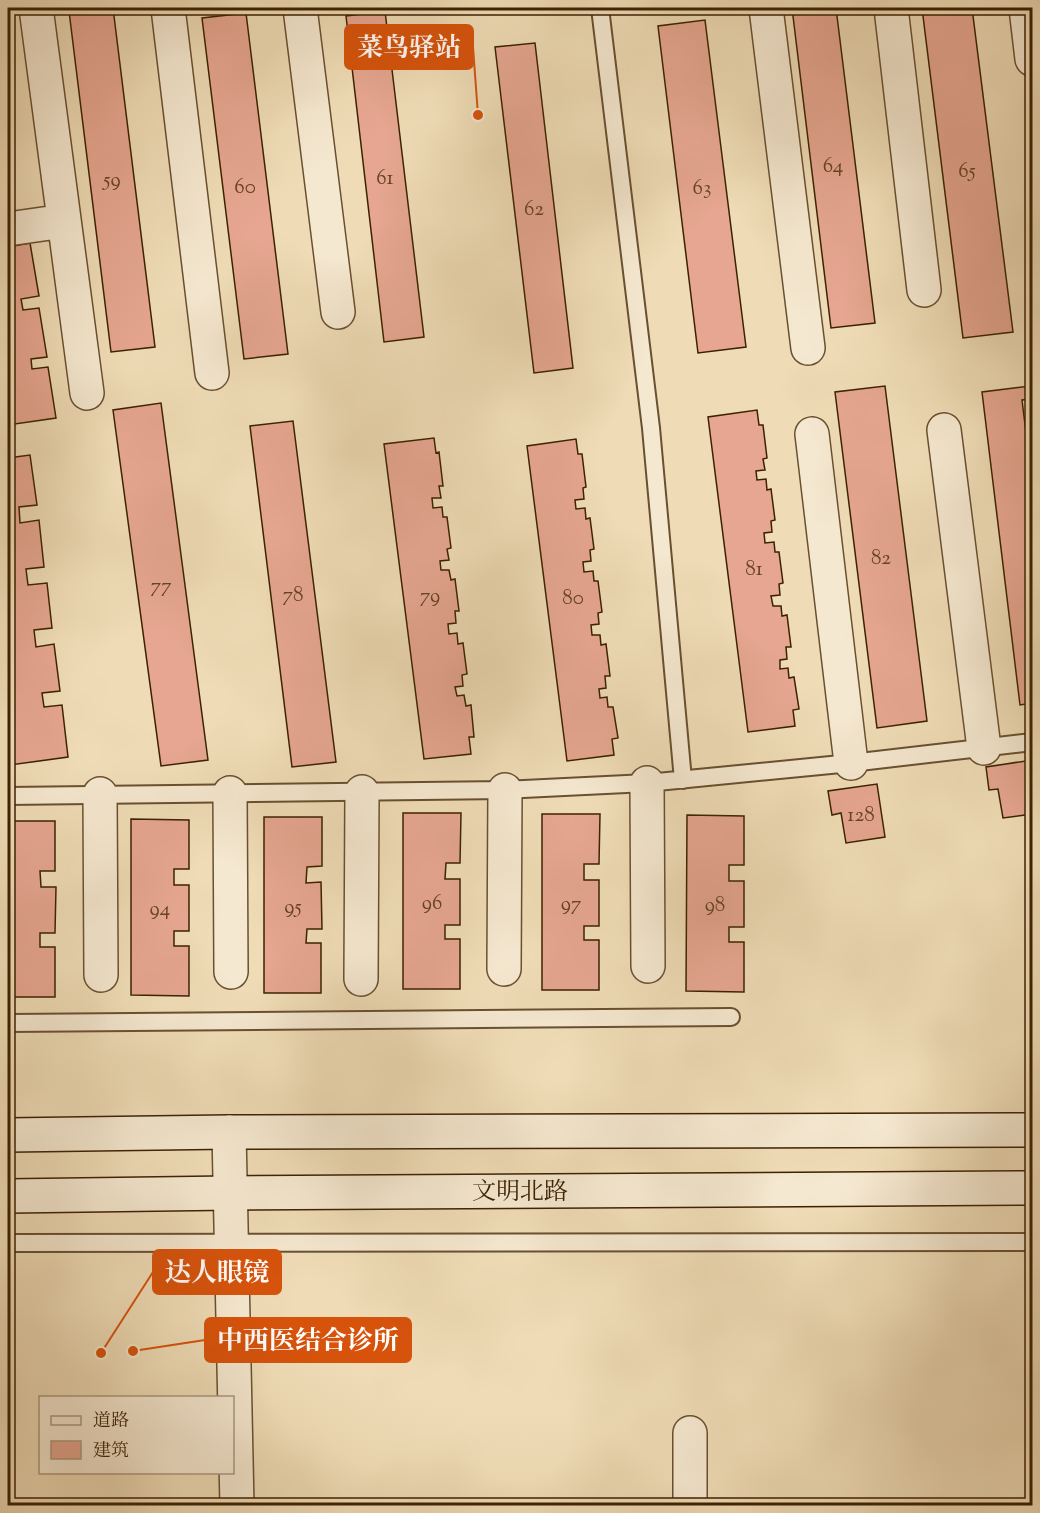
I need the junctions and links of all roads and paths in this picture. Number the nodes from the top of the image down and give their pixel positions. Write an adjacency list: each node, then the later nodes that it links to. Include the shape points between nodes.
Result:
1 (36, 8): 9 (street)
2 (168, 8): 14 (street)
3 (300, 8): 12 (street)
4 (600, 8): 21 (lane, via 651,429)
5 (766, 8): 13 (street)
6 (891, 8): 11 (street)
7 (1026, 8): 8 (street)
8 (1032, 59)
9 (64, 221): 10 (street); 15 (street)
10 (8, 229)
11 (924, 290)
12 (338, 312)
13 (808, 348)
14 (212, 373)
15 (87, 393)
16 (944, 430): 19 (street)
17 (812, 434): 20 (street)
18 (1032, 742): 19 (lane)
19 (984, 748): 20 (lane)
20 (851, 763): 21 (lane)
21 (683, 780): 22 (lane)
22 (647, 783): 23 (lane); 28 (street)
23 (505, 790): 24 (lane); 29 (street)
24 (362, 792): 25 (lane); 32 (street)
25 (230, 793): 26 (lane); 30 (street)
26 (100, 795): 27 (lane); 31 (street)
27 (8, 796)
28 (648, 966)
29 (504, 969)
30 (231, 972)
31 (101, 975)
32 (361, 979)
33 (731, 1017): 34 (lane)
34 (8, 1023)
35 (1032, 1130): 36 (street)
36 (229, 1132): 37 (street); 39 (street)
37 (8, 1135)
38 (1032, 1188): 39 (street, 文明北路)
39 (231, 1193): 40 (street, 文明北路); 41 (street)
40 (8, 1196)
41 (232, 1242): 42 (lane); 43 (lane); 45 (street)
42 (1032, 1242)
43 (8, 1243)
44 (690, 1433): 46 (street)
45 (237, 1506)
46 (690, 1506)

